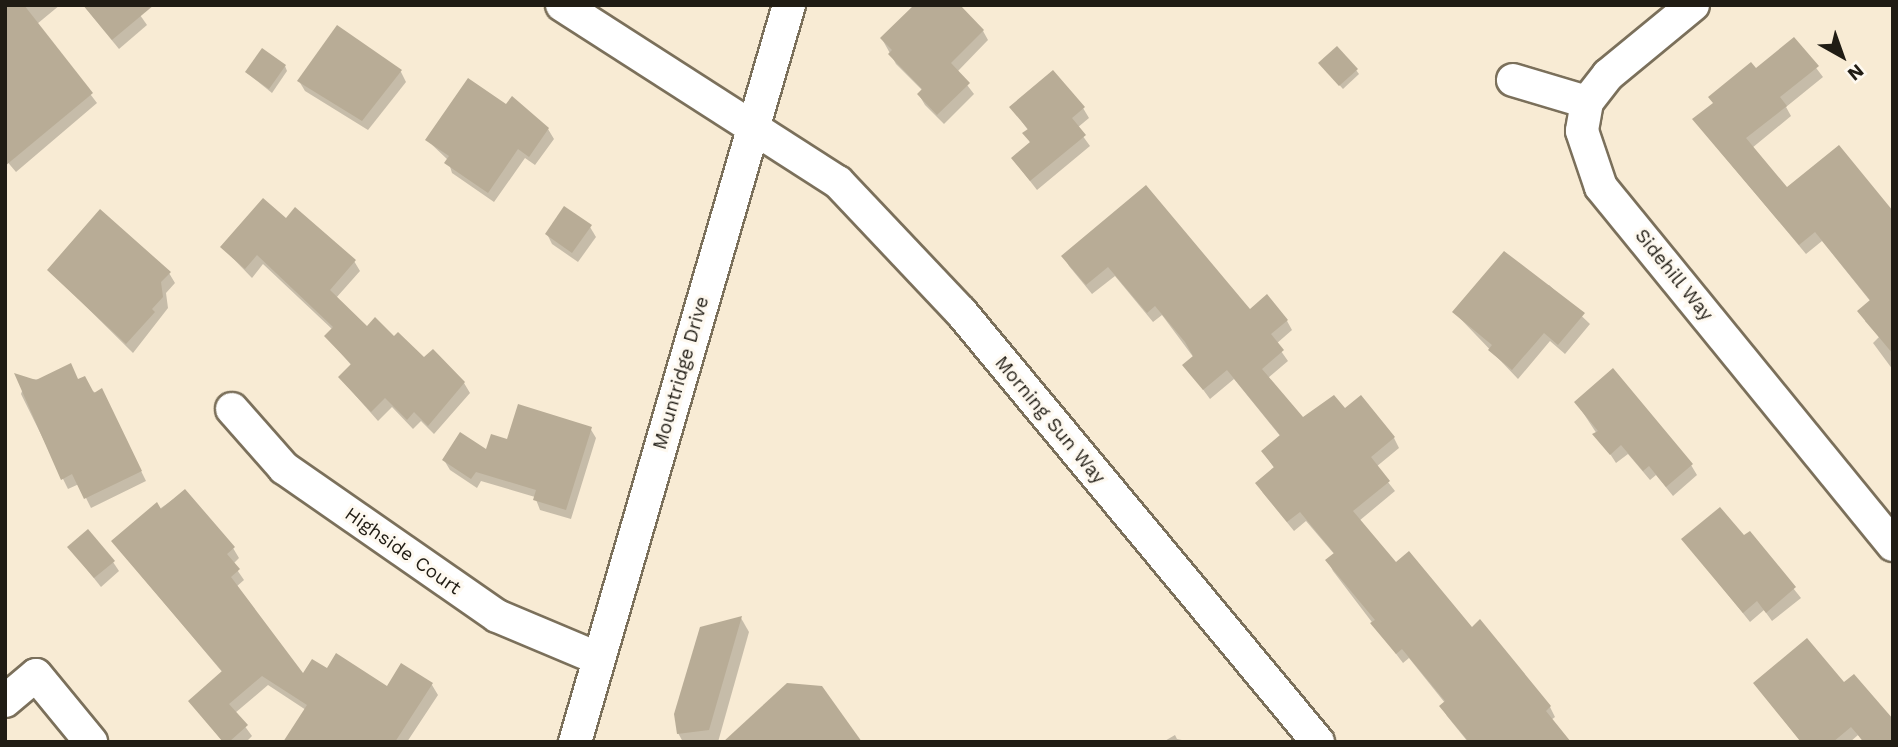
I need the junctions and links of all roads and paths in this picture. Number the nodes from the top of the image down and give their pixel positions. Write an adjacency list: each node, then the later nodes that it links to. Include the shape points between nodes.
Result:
1 (562, 5): 6 (street, Morning Sun Way)
2 (789, 5): 6 (street, Mountridge Drive)
3 (1693, 5): 5 (street, via 1608,75)
4 (1513, 80): 5 (street)
5 (1587, 102): 8 (street, Sidehill Way, via 1582,131 1601,187)
6 (753, 128): 9 (street, Mountridge Drive); 13 (street, Morning Sun Way, via 838,182 961,312)
7 (232, 409): 9 (street, Highside Court, via 284,468 497,616)
8 (1893, 545)
9 (597, 658): 12 (street, Mountridge Drive)
10 (5, 701): 11 (street, via 36,675)
11 (91, 742)
12 (575, 742)
13 (1318, 742)

